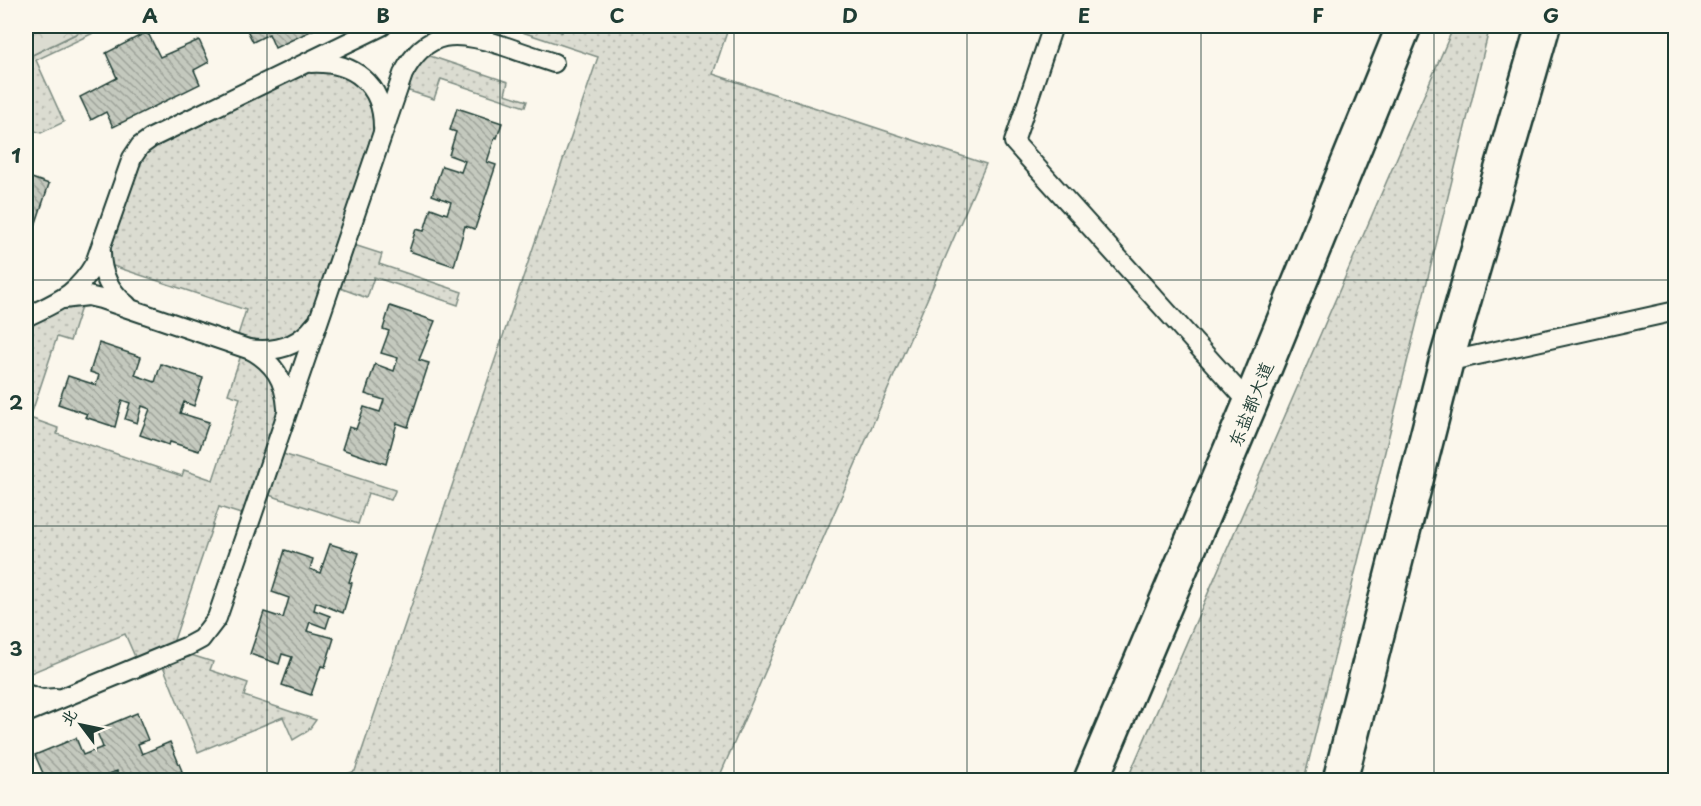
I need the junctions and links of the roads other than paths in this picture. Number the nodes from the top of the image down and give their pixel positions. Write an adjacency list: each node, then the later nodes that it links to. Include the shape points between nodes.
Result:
1 (382, 26): 8 (lane)
2 (442, 26): 6 (lane)
3 (1053, 26): 18 (lane, via 1014,142)
4 (1404, 26): 18 (highway, 东盐都大道)
5 (1543, 26): 17 (highway)
6 (475, 37): 7 (lane); 9 (lane, via 440,38 425,45 411,59)
7 (554, 63)
8 (299, 66): 9 (lane, via 334,63 363,78 380,105); 10 (lane, via 140,146 126,171)
9 (381, 138): 14 (lane)
10 (102, 243): 11 (lane, via 87,277); 12 (lane, via 106,281 118,298)
11 (59, 301): 12 (lane, via 88,296); 15 (lane)
12 (136, 311): 16 (lane)
13 (1676, 311): 17 (lane)
14 (321, 316): 16 (lane, via 307,334 292,344 267,351); 19 (lane)
15 (26, 317)
16 (248, 349): 19 (lane, via 261,355 279,375 286,397)
17 (1446, 362): 24 (highway)
18 (1250, 405): 23 (highway, 东盐都大道)
19 (285, 420): 21 (lane, via 222,608 211,628 188,646)
20 (26, 694): 21 (lane, via 42,699)
21 (64, 698): 22 (lane)
22 (26, 713)
23 (1091, 780)
24 (1340, 780)

